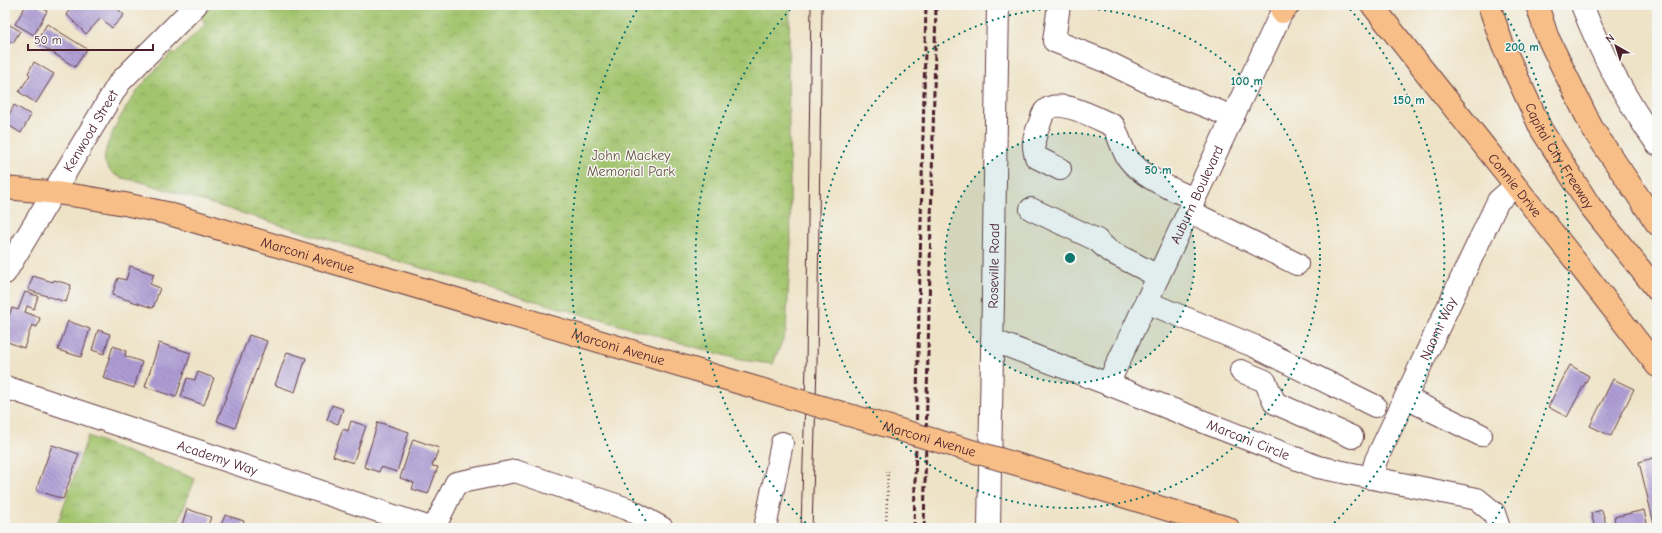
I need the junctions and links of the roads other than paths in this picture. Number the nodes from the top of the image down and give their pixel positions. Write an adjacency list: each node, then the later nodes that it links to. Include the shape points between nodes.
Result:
1 (196, 5): 14 (street, Kenwood Street, via 119,83)
2 (998, 5): 23 (street, Roseville Road)
3 (1059, 5): 9 (street, via 1054,41)
4 (1372, 5): 12 (main road, Connie Drive)
5 (1489, 5): 21 (main road, Capital City Freeway, via 1503,46 1541,129 1590,206)
6 (1537, 5): 17 (main road, via 1547,36 1592,128)
7 (1582, 5): 10 (street, via 1616,80)
8 (1285, 7): 9 (street, Auburn Boulevard)
9 (1233, 117): 15 (street, Auburn Boulevard)
10 (1657, 144)
11 (1060, 169): 15 (street, via 1036,157 1032,145 1045,111 1057,105 1073,108 1114,126 1124,152 1142,173)
12 (1515, 186): 25 (main road, Connie Drive); 30 (street, Naomi Way, via 1498,201)
13 (5, 188): 14 (main road, Marconi Avenue)
14 (54, 191): 19 (street, Kenwood Street); 41 (main road, Marconi Avenue, bridge, via 166,213)
15 (1191, 205): 18 (street); 20 (street, Auburn Boulevard)
16 (1031, 209): 20 (street, via 1097,240 1108,251)
17 (1657, 224)
18 (1297, 264)
19 (5, 273)
20 (1158, 276): 22 (street, Auburn Boulevard)
21 (1657, 290)
22 (1146, 302): 24 (street, via 1254,346); 28 (street, Auburn Boulevard)
23 (992, 340): 28 (street, Marconi Circle); 40 (street, Roseville Road)
24 (1276, 358): 27 (street); 31 (street)
25 (1657, 366)
26 (1241, 371): 27 (street)
27 (1265, 381): 33 (street, via 1275,403)
28 (1108, 384): 35 (street, Marconi Circle, via 1295,460)
29 (5, 387): 36 (street, Academy Way)
30 (1406, 398): 32 (street); 35 (street, Naomi Way, via 1376,460)
31 (1375, 406)
32 (1480, 435)
33 (1352, 436)
34 (782, 443): 39 (street)
35 (1371, 478): 42 (street, Marconi Circle, via 1477,499 1494,513)
36 (430, 528)
37 (434, 528): 38 (street, via 456,483 515,471 628,509)
38 (662, 528)
39 (765, 528)
40 (989, 528)
41 (1228, 528)
42 (1499, 528)

